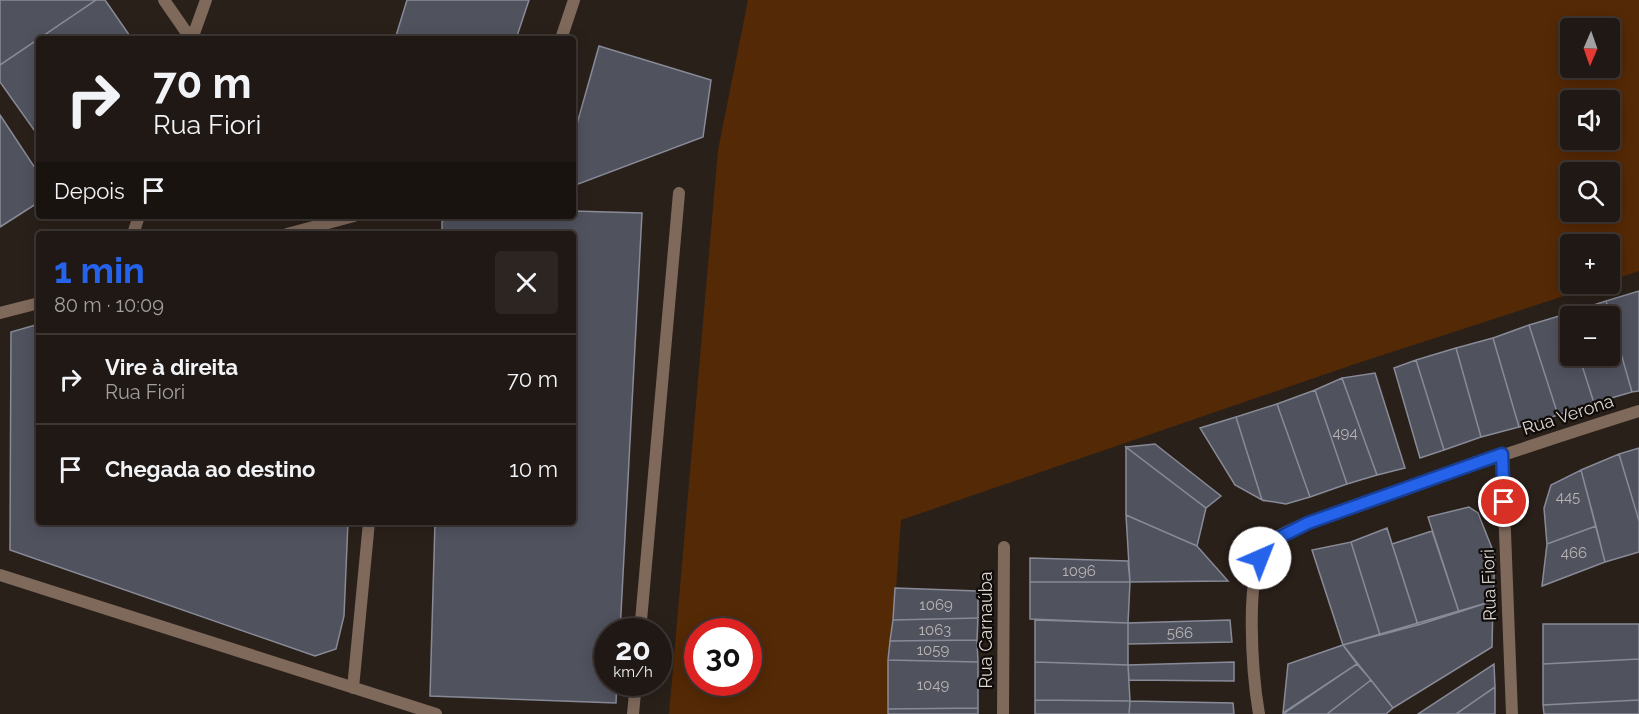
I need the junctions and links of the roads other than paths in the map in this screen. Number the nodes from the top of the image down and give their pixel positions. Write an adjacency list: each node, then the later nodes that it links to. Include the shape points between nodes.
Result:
1 (164, 0): 4 (street)
2 (206, 0): 5 (street)
3 (574, 0): 6 (street)
4 (189, 36)
5 (192, 36)
6 (562, 36)
7 (679, 192): 17 (street)
8 (343, 219): 9 (street)
9 (298, 231)
10 (36, 304): 11 (street)
11 (0, 313)
12 (1639, 411): 13 (street, Rua Verona)
13 (1502, 454): 23 (street, Rua Verona, via 1308,523 1268,543 1253,586); 24 (street, Rua Fiori)
14 (369, 525): 18 (street)
15 (1004, 547): 22 (street, Rua Carnaúba)
16 (0, 575): 18 (street)
17 (641, 618)
18 (353, 688): 20 (street)
19 (635, 696): 21 (street)
20 (436, 714)
21 (633, 714)
22 (1003, 714)
23 (1258, 714)
24 (1512, 714)

